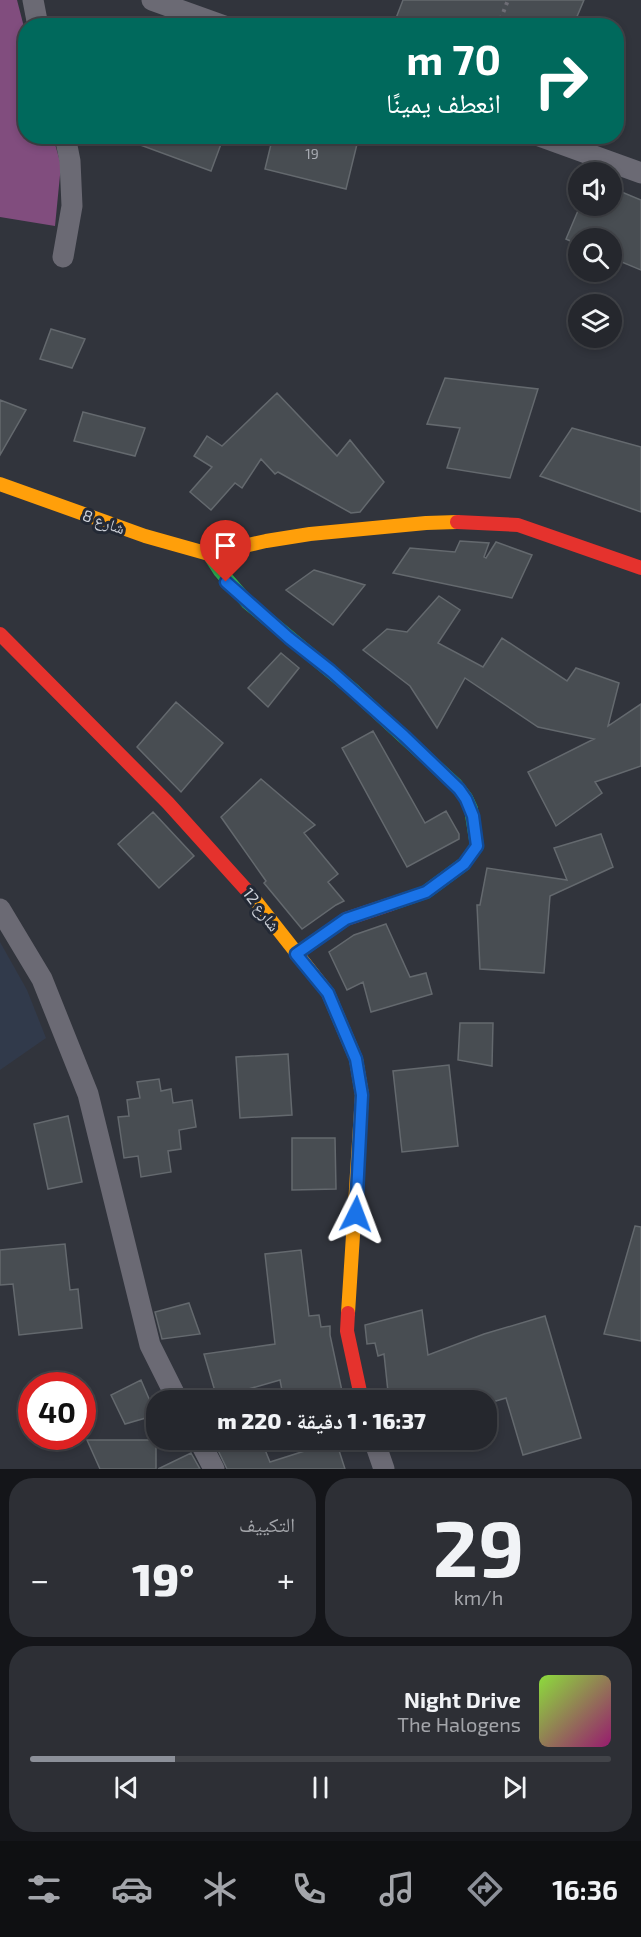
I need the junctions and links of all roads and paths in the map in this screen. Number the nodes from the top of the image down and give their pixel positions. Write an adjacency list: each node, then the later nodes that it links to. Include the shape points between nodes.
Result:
1 (33, 0): 4 (street)
2 (152, 0): 5 (street)
3 (508, 0): 6 (path)
4 (37, 18)
5 (202, 18)
6 (501, 18)
7 (67, 144): 10 (street, via 72,206)
8 (561, 144): 9 (street)
9 (641, 173)
10 (63, 257)
11 (0, 484): 12 (street, شارع 8, via 145,536)
12 (209, 554): 13 (street, via 310,534 481,522 518,525); 16 (street, via 226,582 455,784 473,816 477,846 464,864 426,892 346,919)
13 (641, 568)
14 (0, 634): 16 (street, شارع 12, via 239,879)
15 (0, 909): 17 (street, via 42,979 88,1094 150,1345)
16 (296, 954): 18 (street, شارع 12, via 328,993 356,1059 362,1095 347,1331)
17 (172, 1390)
18 (360, 1390)
19 (204, 1450): 21 (street)
20 (377, 1450): 22 (street)
21 (214, 1469)
22 (384, 1469)

